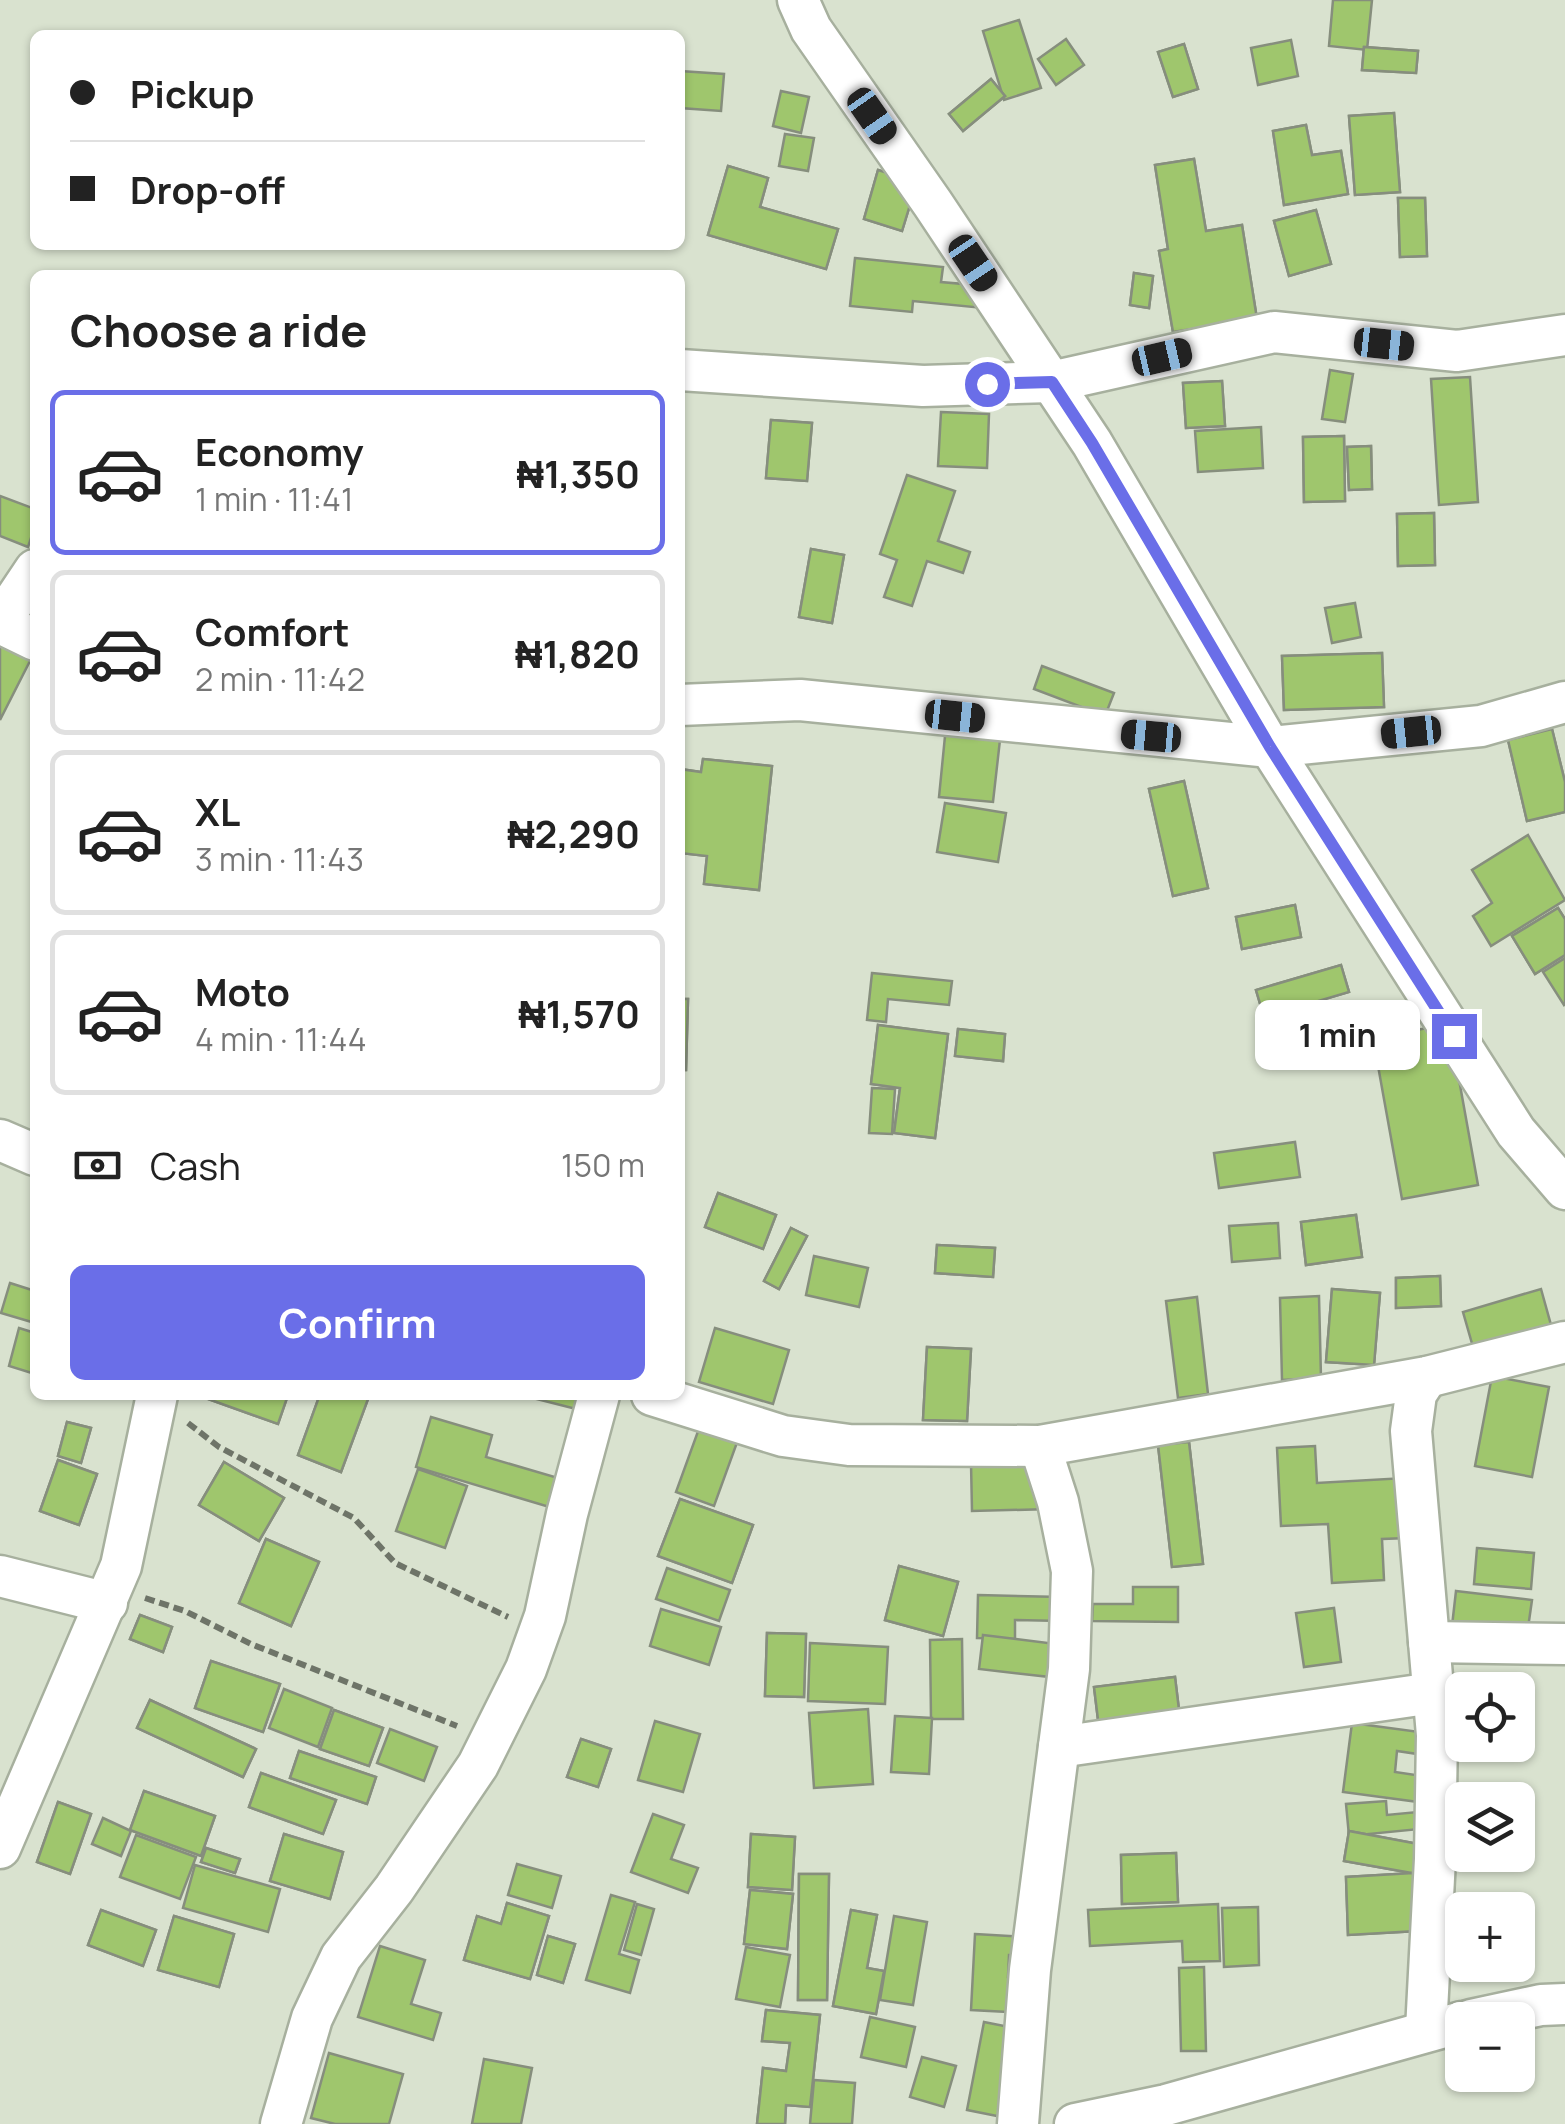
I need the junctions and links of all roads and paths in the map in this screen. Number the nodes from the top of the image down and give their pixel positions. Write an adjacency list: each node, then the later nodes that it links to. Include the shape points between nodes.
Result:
1 (798, 0): 4 (street, via 811,29)
2 (1565, 336): 4 (street, via 1457,351 1274,332)
3 (685, 370): 4 (street, via 923,386)
4 (1052, 382): 10 (street)
5 (30, 578): 6 (street)
6 (0, 623): 7 (street)
7 (30, 638)
8 (1565, 702): 10 (street, via 1481,726)
9 (685, 704): 10 (street, via 800,700)
10 (1270, 747): 13 (street, via 1516,1132)
11 (0, 1140): 12 (street)
12 (30, 1152)
13 (1565, 1189)
14 (1565, 1342): 15 (street)
15 (1427, 1376): 20 (street); 24 (street, via 1416,1394 1411,1431)
16 (155, 1400): 22 (street)
17 (161, 1400): 23 (path, via 219,1447 354,1518 395,1563)
18 (597, 1400): 23 (street)
19 (668, 1400): 20 (street, via 783,1436 849,1446)
20 (1040, 1446): 28 (street, via 1072,1571)
21 (0, 1576): 22 (street)
22 (110, 1595): 27 (path, via 184,1611); 29 (street)
23 (540, 1633): 27 (street)
24 (1428, 1642): 25 (street); 26 (street)
25 (1565, 1644)
26 (1433, 1693): 28 (street); 32 (street)
27 (490, 1739): 33 (street, via 405,1874 341,1957 312,2018)
28 (1059, 1746): 34 (street)
29 (0, 1848)
30 (1565, 2004): 31 (street)
31 (1535, 2005)
32 (1444, 2026): 35 (street)
33 (281, 2124)
34 (1018, 2124)
35 (1075, 2124)

